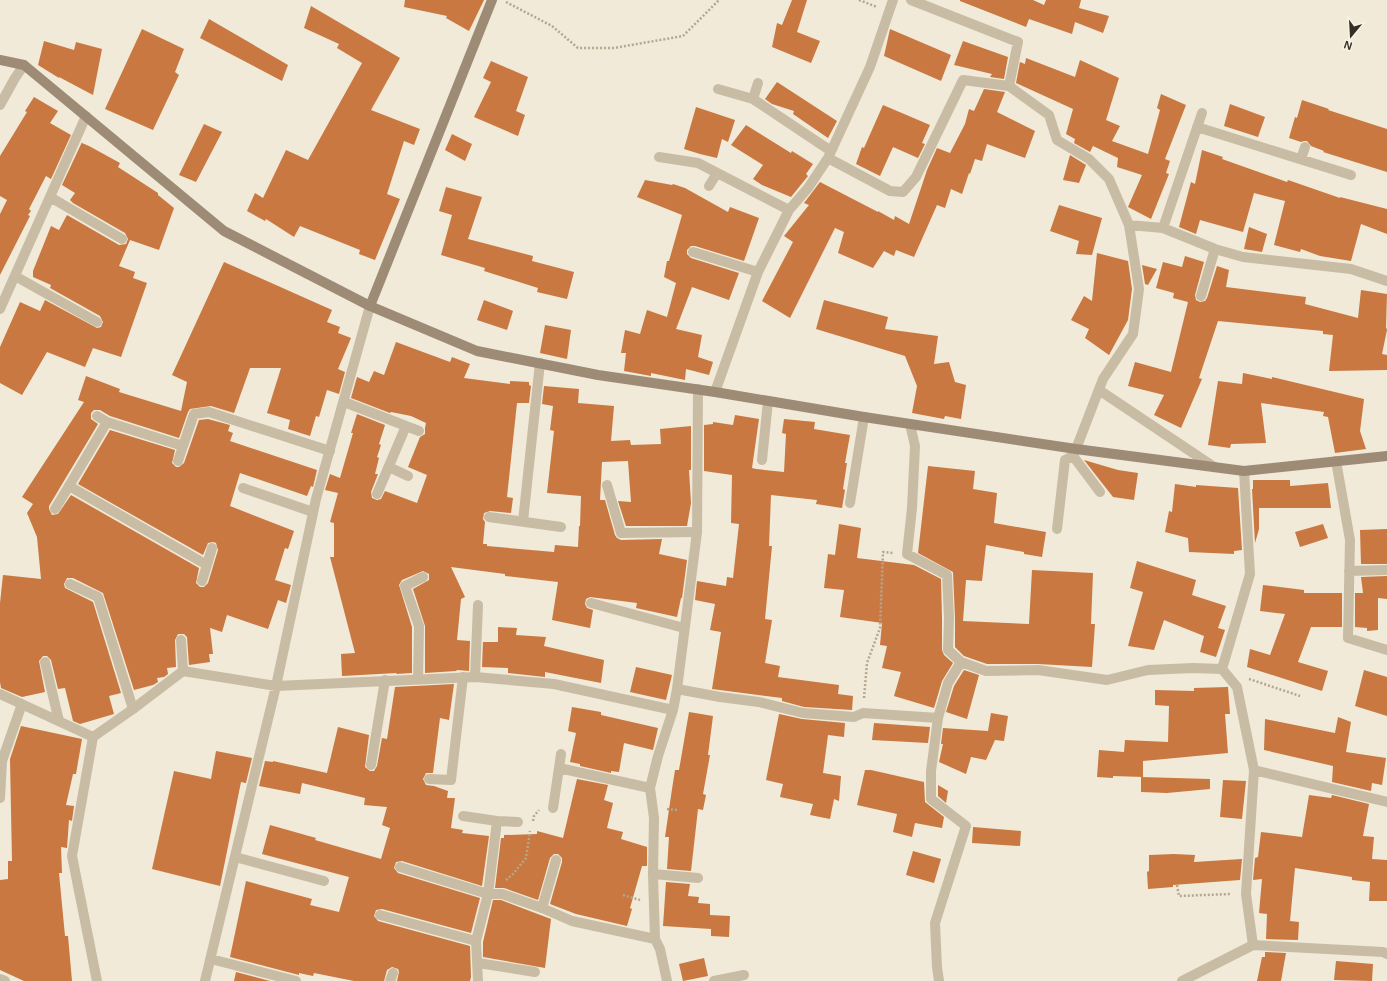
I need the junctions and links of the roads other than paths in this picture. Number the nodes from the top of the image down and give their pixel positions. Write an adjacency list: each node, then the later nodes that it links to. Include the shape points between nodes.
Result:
1 (492, 0): 32 (street)
2 (893, 0): 15 (street, via 870,67)
3 (911, 0): 7 (street, via 1018,42)
4 (0, 60): 5 (street)
5 (24, 65): 10 (street); 12 (street)
6 (758, 83): 9 (street)
7 (1009, 86): 15 (street, via 962,80 916,177 903,192 890,191); 23 (street, via 1049,115 1057,140 1089,159 1109,179)
8 (718, 89): 9 (street)
9 (753, 99): 15 (street)
10 (0, 105)
11 (1202, 113): 13 (street)
12 (86, 116): 21 (street); 32 (street, via 224,231)
13 (1197, 127): 17 (street); 24 (street)
14 (1305, 147): 17 (street)
15 (830, 155): 22 (street, via 808,188)
16 (659, 157): 18 (street, via 698,163)
17 (1302, 159): 19 (street)
18 (717, 173): 20 (street); 22 (street)
19 (1351, 175)
20 (709, 186)
21 (50, 197): 25 (street); 29 (street)
22 (789, 210): 28 (street)
23 (1129, 225): 24 (street); 37 (street, via 1139,289 1133,334 1103,379)
24 (1163, 228): 26 (street)
25 (122, 239)
26 (1215, 249): 30 (street, via 1243,257 1351,269); 31 (street)
27 (693, 252): 28 (street)
28 (758, 272): 38 (street)
29 (15, 276): 33 (street); 34 (street)
30 (1387, 280)
31 (1201, 296)
32 (370, 306): 35 (street, via 477,350); 40 (street)
33 (0, 309)
34 (97, 322)
35 (540, 363): 36 (street, via 598,375); 67 (street)
36 (698, 390): 38 (street); 70 (street)
37 (1099, 390): 49 (street); 55 (street)
38 (715, 392): 39 (street)
39 (768, 401): 42 (street); 51 (street)
40 (344, 402): 45 (street); 48 (street)
41 (97, 416): 43 (street)
42 (864, 417): 44 (street); 63 (street)
43 (107, 422): 47 (street); 59 (street)
44 (910, 424): 49 (street); 84 (street, via 915,446 907,554 947,574 948,650)
45 (406, 426): 46 (street); 54 (street)
46 (419, 431)
47 (184, 446): 48 (street, via 194,414 209,412); 52 (street)
48 (330, 451): 65 (street)
49 (1074, 453): 55 (street); 61 (street); 69 (street, via 1065,460)
50 (1387, 456): 53 (street)
51 (762, 460)
52 (178, 461)
53 (1336, 461): 56 (street); 74 (street, via 1350,540)
54 (389, 467): 57 (street); 62 (street)
55 (1214, 468): 56 (street)
56 (1244, 471): 85 (street, via 1250,574)
57 (408, 476)
58 (607, 485): 70 (street, via 621,533)
59 (69, 486): 64 (street); 72 (street)
60 (243, 488): 65 (street)
61 (1100, 492)
62 (377, 494)
63 (850, 503)
64 (55, 509)
65 (313, 512): 91 (street)
66 (490, 517): 67 (street)
67 (523, 521): 68 (street)
68 (561, 527)
69 (1057, 529)
70 (697, 532): 80 (street)
71 (212, 548): 72 (street)
72 (207, 565): 76 (street)
73 (1387, 570): 74 (street)
74 (1349, 571): 82 (street, via 1348,638)
75 (423, 576): 89 (street, via 405,586 418,626)
76 (202, 581)
77 (70, 584): 95 (street, via 98,597)
78 (592, 603): 80 (street)
79 (478, 605): 88 (street)
80 (684, 628): 92 (street)
81 (181, 640): 86 (street)
82 (1387, 650)
83 (45, 662): 98 (street)
84 (961, 662): 85 (street, via 986,671 1038,670 1107,680 1148,670); 97 (street, via 948,683)
85 (1222, 669): 104 (street, via 1237,687)
86 (183, 671): 91 (street); 95 (street)
87 (463, 677): 88 (street); 89 (street); 105 (street, via 450,780)
88 (475, 677): 96 (street, via 554,684)
89 (418, 679): 90 (street)
90 (385, 680): 91 (street); 102 (street)
91 (276, 686): 113 (street)
92 (677, 689): 96 (street); 97 (street, via 759,702 803,714 854,717 863,713)
93 (0, 694): 94 (street)
94 (22, 704): 98 (street); 101 (street)
95 (133, 709): 99 (street)
96 (672, 710): 106 (street)
97 (938, 718): 138 (street, via 930,799 966,826 935,923)
98 (59, 721): 99 (street)
99 (93, 736): 132 (street, via 72,856)
100 (561, 754): 103 (street)
101 (1, 761): 107 (street)
102 (371, 765)
103 (559, 768): 106 (street); 109 (street)
104 (1254, 770): 108 (street); 124 (street, via 1246,894)
105 (428, 779)
106 (650, 788): 116 (street, via 654,818)
107 (0, 798)
108 (1387, 802)
109 (553, 806)
110 (463, 816): 111 (street)
111 (498, 820): 112 (street); 119 (street)
112 (518, 822)
113 (235, 857): 118 (street); 126 (street)
114 (556, 860): 120 (street)
115 (400, 867): 119 (street)
116 (653, 874): 117 (street); 122 (street)
117 (698, 878)
118 (324, 881)
119 (488, 894): 120 (street, via 502,894); 123 (street)
120 (542, 908): 122 (street, via 572,921)
121 (380, 914): 123 (street)
122 (655, 939): 136 (street, via 660,949)
123 (476, 941): 127 (street)
124 (1253, 945): 125 (street); 139 (street)
125 (1387, 954)
126 (211, 959): 133 (street); 134 (street)
127 (478, 963): 128 (street); 135 (street)
128 (535, 972)
129 (744, 974): 137 (street)
130 (0, 979): 131 (street)
131 (6, 981)
132 (96, 981)
133 (205, 981)
134 (296, 981)
135 (478, 981)
136 (667, 981)
137 (714, 981)
138 (939, 981)
139 (1182, 981)

